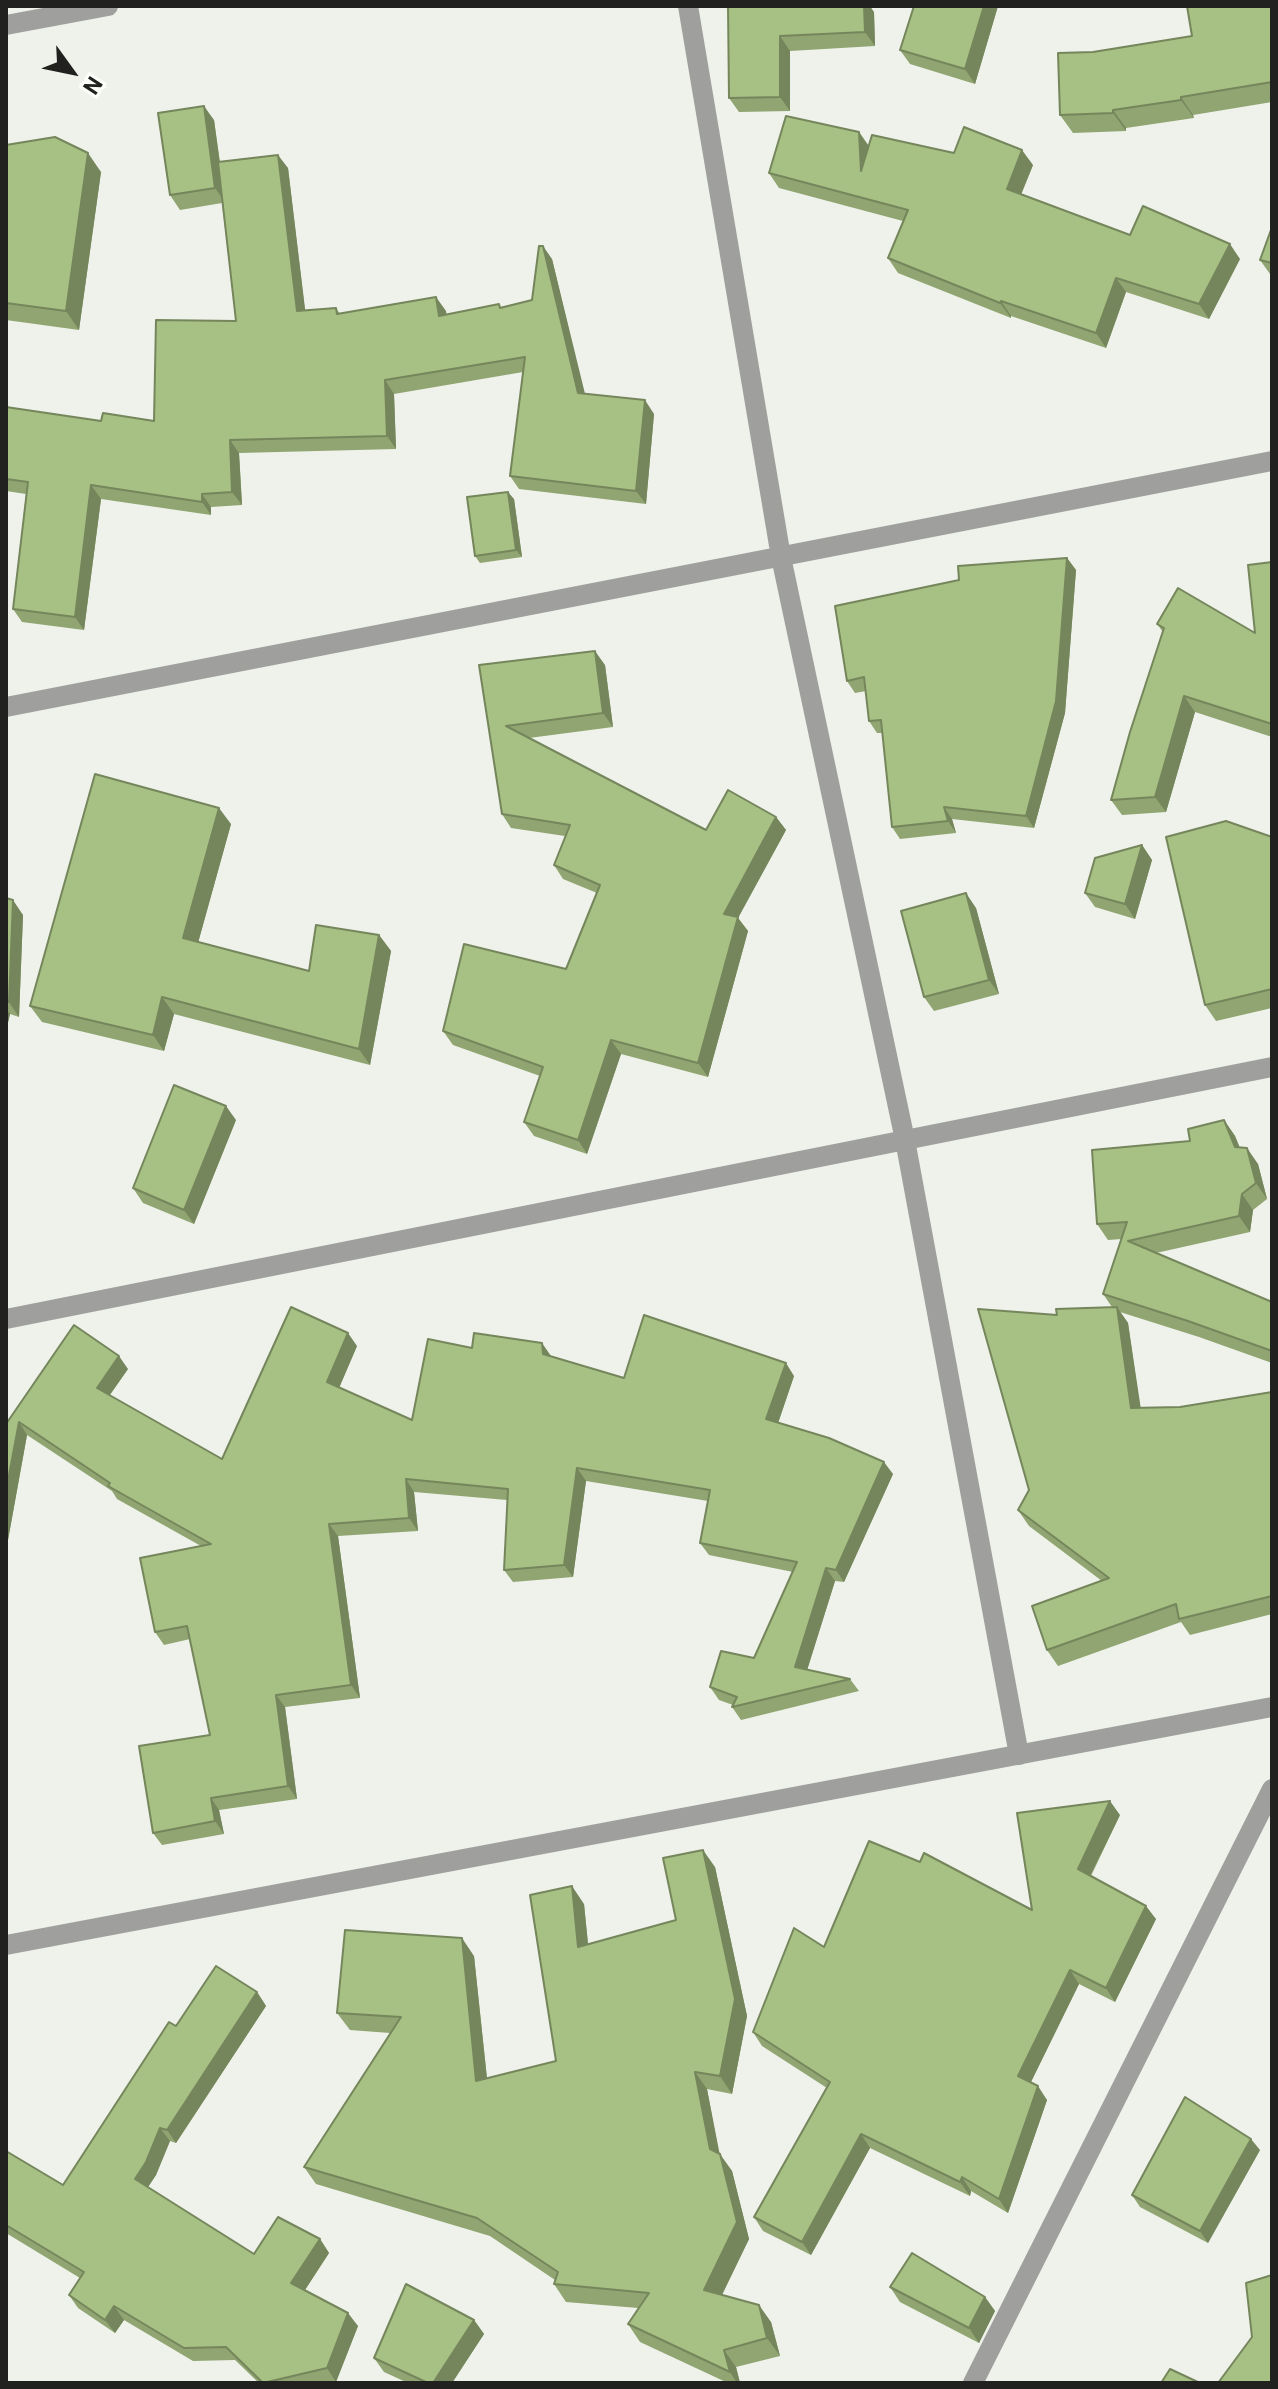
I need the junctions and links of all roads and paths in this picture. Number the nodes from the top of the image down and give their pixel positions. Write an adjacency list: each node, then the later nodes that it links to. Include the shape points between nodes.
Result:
1 (108, 6): 3 (street)
2 (688, 6): 5 (street)
3 (6, 25)
4 (1272, 461): 5 (street)
5 (781, 557): 6 (street); 8 (street)
6 (6, 707)
7 (1272, 1067): 8 (street)
8 (905, 1140): 9 (street); 11 (street)
9 (6, 1319)
10 (1272, 1707): 11 (street)
11 (1019, 1755): 13 (street)
12 (1272, 1789): 14 (street)
13 (6, 1945)
14 (973, 2383)

